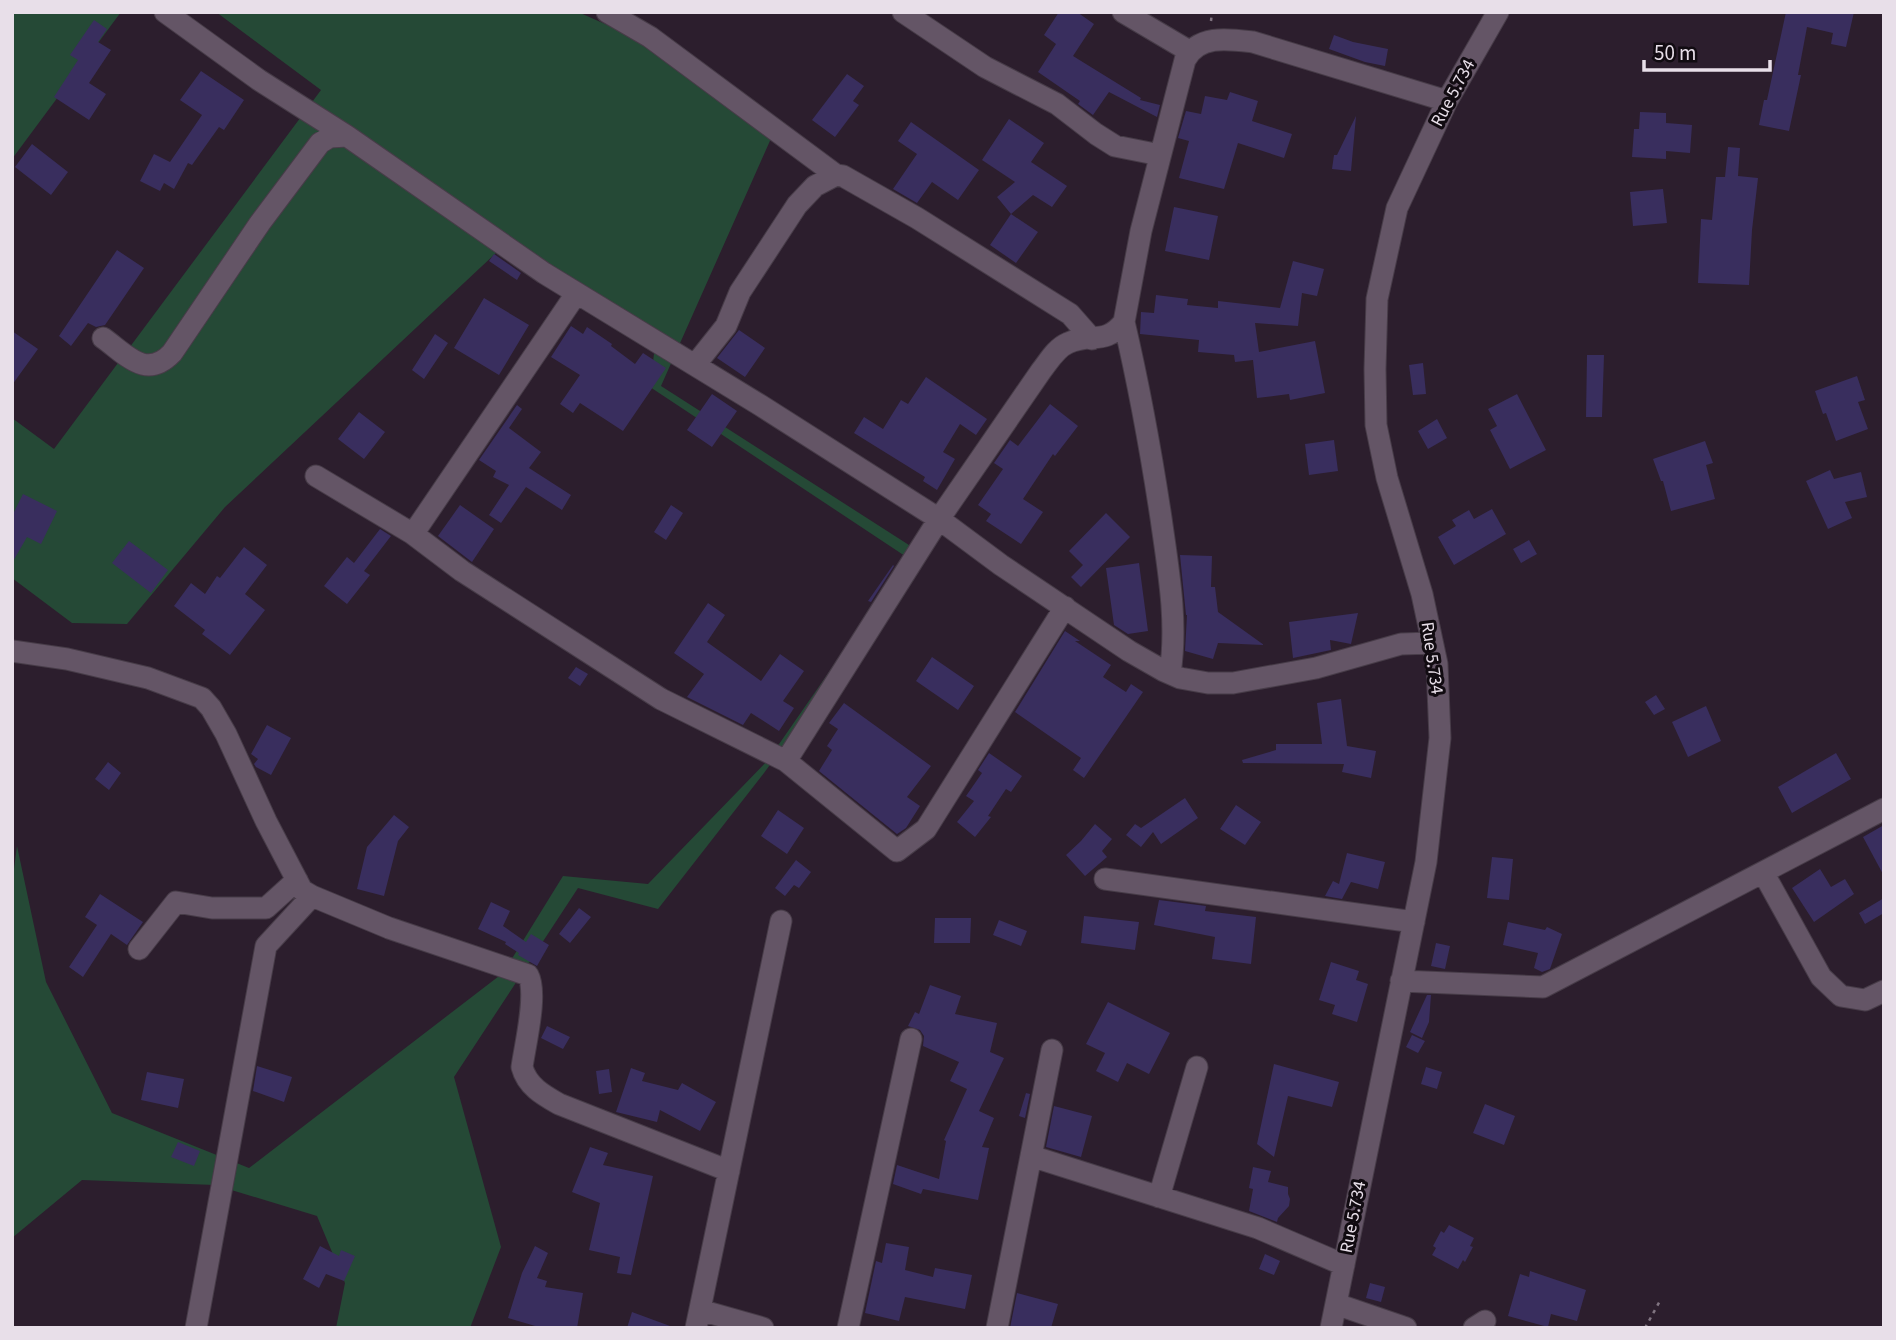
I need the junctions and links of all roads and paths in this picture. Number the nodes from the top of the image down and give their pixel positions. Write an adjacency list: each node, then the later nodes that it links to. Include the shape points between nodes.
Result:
1 (165, 12): 8 (street)
2 (607, 12): 10 (street, via 650,37)
3 (903, 12): 9 (street, via 985,66 1057,104 1115,146)
4 (1123, 12): 6 (street)
5 (1498, 12): 7 (street, Rue 5.734)
6 (1189, 51): 7 (street, via 1207,41 1254,42); 9 (street)
7 (1447, 100): 20 (street, Rue 5.734, via 1397,208 1377,299 1374,369 1376,425 1387,478)
8 (347, 136): 11 (street); 13 (street, via 320,142 163,363 152,367 139,363)
9 (1160, 155): 12 (street)
10 (836, 174): 14 (street, via 917,218 1070,314); 15 (street, via 797,205 740,292 726,326)
11 (576, 294): 15 (street); 18 (street)
12 (1124, 322): 14 (street, via 1111,335); 22 (street, via 1170,579)
13 (103, 338)
14 (1092, 339): 17 (street, via 1067,343 1057,350)
15 (695, 365): 17 (street)
16 (316, 476): 18 (street)
17 (939, 519): 19 (street); 23 (street)
18 (413, 534): 23 (street, via 462,572 661,699)
19 (1065, 607): 22 (street); 23 (street, via 926,830 897,851)
20 (1432, 643): 22 (street, via 1401,644 1316,668 1233,683 1208,683); 30 (street, Rue 5.734, via 1440,738)
21 (12, 651): 27 (street, via 148,678 202,698 226,734)
22 (1170, 673)
23 (786, 761)
24 (1884, 809): 25 (street)
25 (1764, 874): 32 (street, via 1544,987); 33 (street, via 1821,977 1841,996 1865,1000)
26 (1105, 879): 30 (street)
27 (297, 880): 28 (street); 31 (street, via 266,908 212,908 176,902)
28 (312, 896): 38 (street, via 389,928 528,975 530,1009 522,1068 538,1092); 44 (street, via 266,946)
29 (781, 921): 38 (street)
30 (1414, 922): 32 (street, Rue 5.734)
31 (139, 949)
32 (1401, 981): 40 (street, Rue 5.734)
33 (1884, 991)
34 (911, 1039): 46 (street)
35 (1052, 1051): 37 (street)
36 (1197, 1067): 39 (street)
37 (1031, 1156): 39 (street); 47 (street)
38 (729, 1171): 43 (street)
39 (1159, 1197): 40 (street, via 1258,1228)
40 (1344, 1265): 42 (street, Rue 5.734)
41 (1661, 1299): 50 (path)
42 (1336, 1304): 48 (street, Rue 5.734); 49 (street)
43 (698, 1319): 45 (street)
44 (196, 1328)
45 (763, 1328)
46 (848, 1328)
47 (997, 1328)
48 (1331, 1328)
49 (1406, 1328)
50 (1645, 1328)

